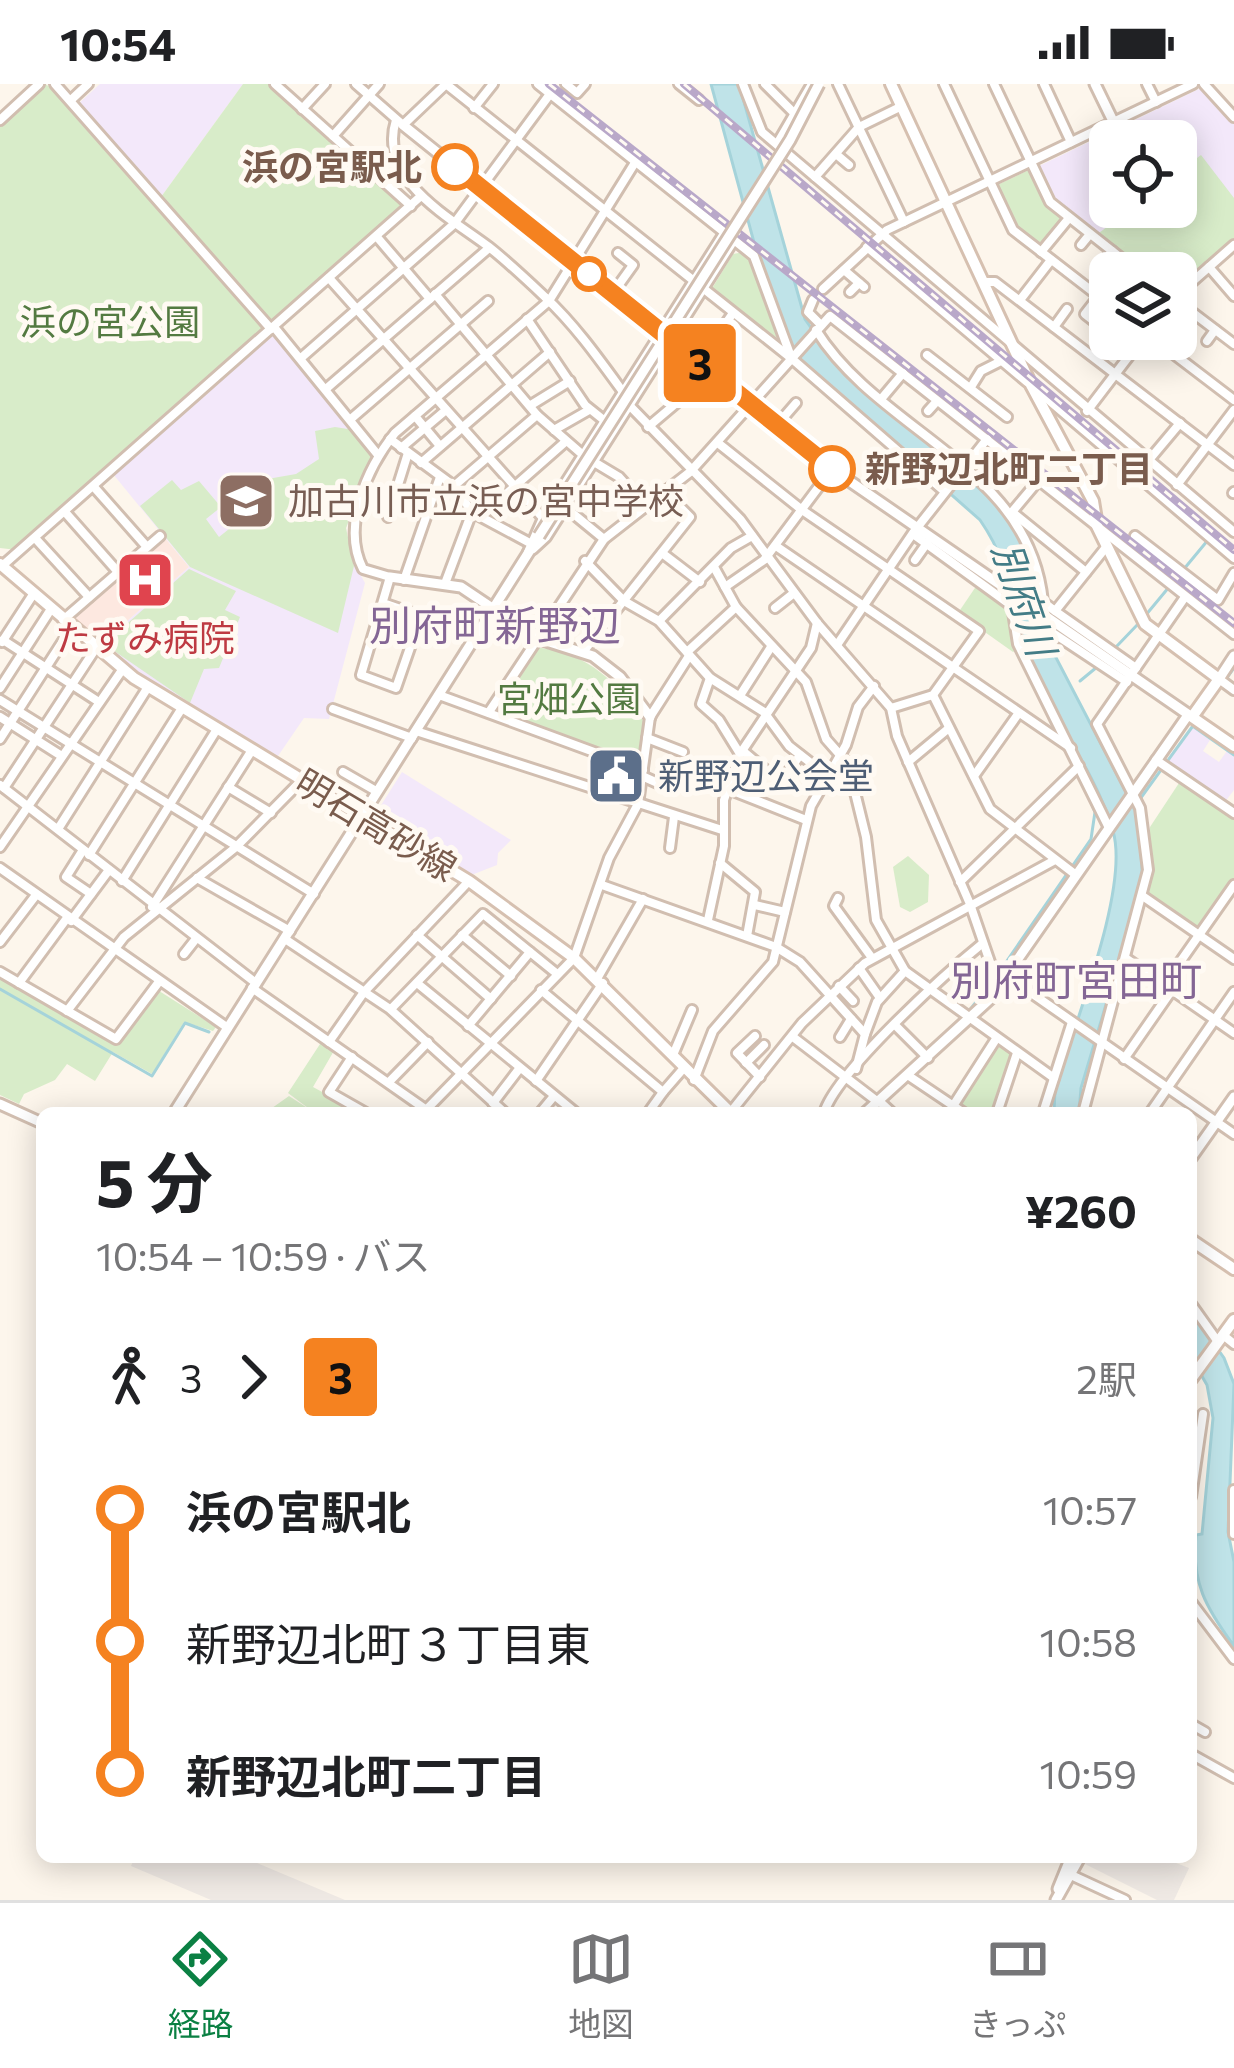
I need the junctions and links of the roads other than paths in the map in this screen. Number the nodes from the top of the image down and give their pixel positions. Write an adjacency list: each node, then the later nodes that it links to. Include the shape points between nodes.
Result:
1 (39, 84): 38 (street)
2 (55, 84): 28 (street)
3 (88, 84): 28 (street)
4 (275, 84): 34 (street)
5 (325, 84): 34 (street)
6 (356, 84): 27 (street)
7 (379, 84): 27 (street)
8 (446, 84): 33 (street); 41 (street)
9 (493, 84): 33 (street)
10 (538, 84): 26 (street)
11 (566, 84): 12 (street, via 577,93)
12 (585, 84)
13 (679, 84): 29 (street)
14 (743, 84): 48 (street, via 755,125)
15 (765, 84): 36 (street)
16 (816, 84): 36 (street); 202 (street, bridge, via 790,140)
17 (838, 84): 43 (street)
18 (891, 84): 32 (main road)
19 (944, 84): 54 (street)
20 (994, 84): 51 (street)
21 (1044, 84): 47 (street)
22 (1095, 84): 39 (street)
23 (1147, 84): 30 (street)
24 (1193, 84): 30 (street)
25 (1204, 84): 31 (street)
26 (550, 94): 35 (street); 50 (street)
27 (370, 95): 41 (street); 45 (street)
28 (70, 100): 102 (street)
29 (699, 100)
30 (1156, 102): 40 (street)
31 (1229, 104): 37 (street)
32 (902, 106): 43 (street); 57 (main road)
33 (474, 108): 46 (street)
34 (302, 109): 45 (street)
35 (535, 115): 42 (street); 46 (street)
36 (796, 115): 48 (street)
37 (1234, 117)
38 (0, 120)
39 (1112, 120)
40 (1117, 120)
41 (400, 123): 55 (street); 56 (street, via 393,139)
42 (549, 125)
43 (859, 127): 49 (street); 61 (street)
44 (1089, 133): 47 (street)
45 (333, 136): 58 (street)
46 (516, 141): 55 (street); 59 (street)
47 (1071, 142): 51 (street)
48 (777, 145): 53 (street)
49 (836, 154): 52 (street); 53 (street)
50 (636, 161): 59 (street); 63 (street)
51 (1030, 161): 54 (street); 60 (street, via 1050,202)
52 (850, 165)
53 (815, 177): 64 (street)
54 (989, 180): 57 (street); 73 (street, via 1012,230)
55 (482, 188): 62 (street); 76 (street)
56 (422, 196): 58 (street); 62 (street)
57 (946, 200): 61 (street); 83 (main road)
58 (411, 206): 66 (street)
59 (606, 212): 76 (street); 82 (street)
60 (1069, 218): 65 (street); 73 (street)
61 (904, 222): 64 (street)
62 (454, 224): 70 (street); 78 (street)
63 (724, 232): 67 (street); 82 (street)
64 (883, 234): 71 (street); 111 (street)
65 (1090, 234): 68 (street); 72 (street)
66 (377, 237): 78 (street); 80 (street)
67 (734, 240): 85 (street); 118 (street, via 754,256)
68 (1082, 245)
69 (1234, 245): 77 (street)
70 (489, 248): 90 (street); 94 (street)
71 (867, 248): 79 (street); 121 (street)
72 (1112, 251)
73 (1041, 252): 75 (street)
74 (618, 254): 88 (street, via 634,265)
75 (1051, 260): 84 (street); 92 (street)
76 (575, 262): 88 (street); 94 (street)
77 (1209, 267): 81 (street); 89 (street)
78 (404, 269): 90 (street); 95 (street)
79 (844, 270): 86 (street); 87 (street, via 862,285)
80 (329, 278): 95 (street); 102 (street)
81 (1197, 278)
82 (693, 281): 85 (street); 106 (street)
83 (984, 281): 92 (street); 111 (main road)
84 (1089, 288)
85 (703, 289): 97 (street); 109 (street)
86 (823, 289)
87 (850, 292)
88 (613, 293): 106 (street)
89 (1234, 296)
90 (432, 297): 100 (street); 107 (street)
91 (813, 300): 104 (street, via 808,312)
92 (1020, 300): 101 (street)
93 (488, 301): 100 (street)
94 (549, 301): 99 (street); 132 (street)
95 (357, 309): 107 (street); 117 (street)
96 (1067, 310): 101 (street)
97 (733, 313): 103 (street); 118 (street)
98 (1197, 315): 105 (street)
99 (527, 319): 113 (street); 114 (street)
100 (460, 324): 114 (street); 123 (street)
101 (1054, 327): 126 (street)
102 (272, 328): 117 (street); 178 (street)
103 (722, 328)
104 (819, 328): 118 (street); 125 (street, via 830,316); 134 (street, via 843,365)
105 (1215, 330): 108 (street); 110 (street)
106 (661, 332): 109 (street); 132 (street)
107 (384, 339): 123 (street); 130 (street)
108 (1207, 340)
109 (672, 341): 124 (street); 140 (street)
110 (1234, 344)
111 (1012, 345): 129 (main road); 146 (street)
112 (948, 350): 122 (street)
113 (550, 352): 127 (street); 128 (street)
114 (487, 353): 128 (street); 133 (street)
115 (927, 355): 122 (street)
116 (725, 357): 124 (street)
117 (301, 358): 130 (street)
118 (791, 358): 139 (street); 180 (street)
119 (1126, 360): 126 (street)
120 (1182, 360): 136 (street)
121 (1001, 361): 129 (street); 131 (street, via 981,370)
122 (938, 363): 131 (street)
123 (410, 369): 133 (street); 149 (street)
124 (712, 373): 139 (street)
125 (903, 373): 134 (street); 137 (street)
126 (1115, 374): 146 (street); 151 (street)
127 (570, 381): 142 (street); 143 (street)
128 (513, 384): 142 (street); 154 (street)
129 (1031, 385): 190 (main road, via 1093,502); 205 (street)
130 (327, 388): 149 (street)
131 (971, 388): 148 (street)
132 (623, 392): 150 (street)
133 (435, 398): 141 (street); 147 (street)
134 (882, 398): 171 (street)
135 (680, 400): 155 (street)
136 (1234, 400)
137 (938, 401): 145 (street); 158 (street)
138 (796, 403): 152 (street)
139 (750, 404): 152 (street); 159 (street)
140 (630, 406): 155 (street); 168 (street)
141 (446, 410): 153 (street); 154 (street)
142 (534, 410): 156 (street); 166 (street)
143 (590, 410): 150 (street); 156 (street)
144 (1234, 410): 161 (street)
145 (928, 411)
146 (1087, 411): 167 (street)
147 (415, 416): 153 (street); 157 (street)
148 (1006, 416)
149 (352, 418): 164 (street)
150 (604, 421): 165 (street)
151 (1180, 423): 161 (street); 167 (street)
152 (777, 425): 172 (street)
153 (425, 428): 162 (street); 163 (street)
154 (461, 428): 162 (street); 166 (street)
155 (648, 428): 173 (street)
156 (554, 430): 160 (street)
157 (390, 439): 163 (street); 164 (street)
158 (986, 440): 171 (street); 175 (street)
159 (718, 442): 173 (street); 184 (street)
160 (564, 443): 165 (street); 179 (street)
161 (1208, 445): 170 (street); 177 (street)
162 (440, 446): 169 (street)
163 (405, 451): 169 (street); 186 (street)
164 (378, 455): 214 (street, via 352,540 363,569)
165 (583, 455): 189 (street)
166 (487, 458): 176 (street); 179 (street)
167 (1149, 460): 177 (street)
168 (594, 462): 182 (street); 183 (street)
169 (421, 463): 174 (street)
170 (1234, 465)
171 (964, 466): 180 (street); 187 (street)
172 (832, 469): 184 (street); 191 (street)
173 (690, 472): 181 (street); 194 (street)
174 (440, 477): 176 (street); 215 (street)
175 (1038, 481): 187 (street); 190 (street)
176 (454, 486): 188 (street)
177 (1176, 486): 192 (street)
178 (94, 487): 185 (street); 201 (street)
179 (514, 488): 188 (street); 189 (street)
180 (944, 491): 191 (street)
181 (665, 492): 182 (street); 203 (street, via 690,517)
182 (645, 506): 197 (street)
183 (565, 507): 197 (street); 202 (street)
184 (802, 510): 199 (street); 210 (street)
185 (65, 512): 196 (street); 211 (street)
186 (387, 512)
187 (1012, 512): 212 (street); 230 (street, via 1043,602)
188 (476, 514): 202 (street); 216 (street)
189 (543, 518): 202 (street)
190 (1097, 526): 200 (main road); 222 (street)
191 (915, 531): 198 (street); 210 (street)
192 (1234, 532)
193 (160, 536): 201 (street)
194 (752, 536): 204 (street); 209 (street)
195 (1135, 536): 213 (street, via 1217,600)
196 (35, 538): 208 (street); 221 (street)
197 (604, 539): 207 (street)
198 (929, 540): 206 (street); 251 (street); 284 (street, via 1012,606 1018,644)
199 (776, 546): 204 (street); 226 (street)
200 (1106, 546): 212 (street); 237 (main road)
201 (147, 547): 211 (street)
202 (528, 548): 229 (street)
203 (662, 553): 217 (street); 223 (street)
204 (768, 556): 218 (street); 220 (street)
205 (1234, 557)
206 (915, 560)
207 (586, 561): 223 (street); 238 (street)
208 (1, 565): 219 (main road, 明石高砂線)
209 (714, 567): 217 (street); 218 (street)
210 (890, 568): 226 (street); 248 (street, via 979,631)
211 (118, 572): 221 (street)
212 (1086, 572): 230 (street)
213 (1234, 573)
214 (390, 577): 215 (street); 224 (street)
215 (404, 580): 216 (street)
216 (446, 581): 229 (street)
217 (700, 582): 231 (street)
218 (725, 586): 225 (street)
219 (34, 593): 228 (main road, 明石高砂線); 234 (street)
220 (794, 593): 227 (street); 233 (street)
221 (88, 597): 232 (street)
222 (1185, 597): 236 (street); 237 (street)
223 (625, 602): 231 (street); 243 (street)
224 (383, 603): 224 (street, via 361,675 396,688 421,616)
225 (736, 607): 241 (street); 245 (street)
226 (865, 607): 240 (street); 248 (street)
227 (775, 608)
228 (52, 609): 232 (main road, 明石高砂線); 244 (street)
229 (492, 611): 238 (street); 259 (street)
230 (1055, 611): 251 (street)
231 (659, 621): 245 (street)
232 (67, 623): 242 (main road, 明石高砂線); 247 (street)
233 (817, 623): 240 (street); 250 (street)
234 (4, 627): 239 (street)
235 (1050, 632): 251 (street)
236 (1234, 634)
237 (1158, 637): 251 (street); 253 (main road)
238 (536, 638): 243 (street); 267 (street)
239 (1, 642): 244 (street)
240 (837, 645): 255 (street)
241 (771, 647): 250 (street); 258 (street)
242 (96, 648): 249 (main road, 明石高砂線); 254 (street)
243 (583, 652): 270 (street, via 613,669)
244 (21, 653): 247 (street); 257 (street)
245 (688, 654): 252 (street); 270 (street)
246 (1234, 656): 253 (street)
247 (45, 669): 254 (street); 266 (street)
248 (950, 669): 260 (street); 268 (street)
249 (122, 670): 256 (main road, 明石高砂線); 262 (street)
250 (795, 673): 271 (street); 289 (street)
251 (1132, 675): 272 (street); 307 (street, via 1097,724)
252 (710, 678): 258 (street); 286 (street, via 701,704)
253 (1225, 683): 272 (main road)
254 (70, 685): 262 (street); 274 (street)
255 (874, 686): 263 (street); 289 (street)
256 (148, 687): 264 (main road, 明石高砂線); 291 (street)
257 (0, 688)
258 (740, 694): 271 (street)
259 (439, 695): 267 (street); 277 (street)
260 (933, 695): 263 (street); 275 (street)
261 (0, 700): 266 (street)
262 (98, 702): 281 (street)
263 (891, 707): 292 (street)
264 (182, 708): 276 (main road, 明石高砂線); 301 (street)
265 (333, 709): 277 (street)
266 (17, 712): 273 (street); 274 (street)
267 (490, 712): 297 (street)
268 (1018, 714): 284 (street); 299 (street)
269 (0, 717): 273 (street)
270 (650, 717): 278 (street)
271 (768, 717): 286 (street); 288 (street)
272 (1193, 718): 282 (main road); 290 (street)
273 (10, 723): 279 (street); 280 (street)
274 (43, 728): 280 (street); 281 (street)
275 (949, 728): 292 (street); 299 (street)
276 (217, 729): 285 (main road, 明石高砂線); 310 (street)
277 (414, 735): 306 (street); 308 (street)
278 (647, 738): 283 (street); 297 (street)
279 (0, 739)
280 (36, 740): 287 (street); 303 (street)
281 (70, 744): 287 (street); 291 (street)
282 (1234, 746)
283 (680, 747)
284 (1071, 748): 293 (street)
285 (252, 750): 300 (main road, 明石高砂線); 304 (street)
286 (742, 753): 296 (street); 305 (street)
287 (60, 755): 309 (street)
288 (800, 755): 294 (street); 298 (street)
289 (838, 757): 298 (street); 356 (street, via 850,770 876,920)
290 (1156, 760): 307 (street); 312 (street)
291 (100, 762): 301 (street); 318 (street)
292 (908, 762): 333 (street)
293 (1080, 766): 317 (street); 320 (street)
294 (789, 770)
295 (343, 772): 306 (street)
296 (768, 772)
297 (642, 773): 302 (street); 308 (street)
298 (826, 774): 315 (street)
299 (974, 776): 320 (street)
300 (302, 780): 311 (street); 313 (main road, 明石高砂線)
301 (135, 784): 310 (street); 324 (street)
302 (662, 785)
303 (2, 786): 309 (street)
304 (228, 787): 311 (street); 316 (street)
305 (728, 789): 315 (street); 319 (street)
306 (376, 791): 313 (street)
307 (1132, 794): 317 (street); 339 (street, via 1148,847)
308 (638, 804): 314 (street); 334 (street)
309 (30, 806): 318 (street); 321 (street)
310 (169, 806): 316 (street); 331 (street)
311 (271, 813): 322 (street)
312 (1234, 813)
313 (362, 816): 332 (main road, 明石高砂線); 337 (street)
314 (674, 818): 319 (street); 323 (street)
315 (806, 820): 345 (street)
316 (203, 827): 322 (street); 344 (street)
317 (1109, 828): 329 (street)
318 (58, 829): 324 (street)
319 (722, 830): 326 (street)
320 (1013, 832): 325 (street); 333 (street)
321 (0, 847)
322 (236, 847): 330 (street); 337 (street)
323 (670, 848)
324 (86, 852): 328 (street); 336 (street, via 66,878)
325 (1054, 860): 329 (street); 343 (street)
326 (720, 863): 342 (street, via 753,890); 347 (street)
327 (0, 868): 338 (street)
328 (109, 870): 331 (street); 336 (street)
329 (1076, 875): 371 (street)
330 (197, 878): 344 (street); 349 (street)
331 (122, 881): 344 (street)
332 (469, 881): 350 (street); 362 (main road, 明石高砂線)
333 (960, 882): 343 (street)
334 (602, 885): 341 (street); 362 (street)
335 (1234, 885): 348 (street)
336 (92, 894): 346 (street)
337 (314, 894): 349 (street)
338 (36, 895): 346 (street); 354 (street)
339 (1144, 897): 348 (street); 364 (street)
340 (838, 898): 363 (street, via 834,906)
341 (643, 899): 347 (street); 372 (street)
342 (755, 904): 345 (street); 352 (street)
343 (970, 904): 355 (street); 356 (street)
344 (154, 908): 353 (street); 358 (street)
345 (785, 913): 357 (street)
346 (69, 920): 358 (street); 373 (street)
347 (708, 920): 352 (street)
348 (1199, 934): 365 (street); 378 (street)
349 (287, 935): 376 (street); 381 (street)
350 (417, 935): 361 (street); 381 (street)
351 (462, 935): 359 (street, via 483,914); 361 (street); 370 (street)
352 (747, 936): 357 (street)
353 (195, 940): 360 (street); 376 (street)
354 (0, 943)
355 (983, 943): 371 (street, via 991,965); 380 (street)
356 (888, 946): 363 (street); 367 (street)
357 (776, 947): 383 (street); 423 (street, via 748,997 713,1031)
358 (112, 952): 374 (street); 389 (street)
359 (530, 952): 369 (street); 370 (street)
360 (184, 955)
361 (439, 958): 375 (street); 384 (street)
362 (574, 958): 369 (street); 372 (main road, 明石高砂線)
363 (872, 958): 366 (street)
364 (1126, 958): 378 (street); 407 (street)
365 (1234, 959)
366 (859, 968): 377 (street); 385 (street)
367 (905, 971): 380 (street); 385 (street)
368 (0, 972): 373 (street)
369 (556, 973): 379 (street)
370 (511, 976): 384 (street)
371 (1006, 976): 392 (street); 393 (street)
372 (601, 980): 394 (street); 411 (main road, 明石高砂線)
373 (19, 983): 389 (street)
374 (158, 983): 389 (street, via 116,1039); 397 (street)
375 (417, 983): 387 (street); 396 (street)
376 (254, 986): 397 (street); 404 (street)
377 (839, 986): 383 (street); 386 (street)
378 (1168, 988): 391 (street); 413 (street)
379 (542, 989): 394 (street); 406 (street)
380 (927, 989): 392 (street); 395 (street)
381 (364, 992): 387 (street); 404 (street)
382 (1234, 992): 391 (street)
383 (828, 997): 390 (street); 402 (street)
384 (491, 998): 396 (street)
385 (880, 998): 399 (street)
386 (853, 1001)
387 (390, 1010): 405 (street)
388 (692, 1010): 411 (street)
389 (67, 1011)
390 (850, 1019): 399 (street); 401 (street)
391 (1215, 1020): 398 (street); 425 (street)
392 (970, 1022): 403 (street); 412 (street)
393 (1072, 1022): 407 (street); 421 (street)
394 (577, 1023): 422 (street); 426 (street)
395 (895, 1025): 412 (street); 417 (street)
396 (468, 1026): 406 (street)
397 (228, 1028): 433 (street)
398 (1234, 1033)
399 (865, 1034): 417 (street)
400 (755, 1036): 414 (street, via 737,1053)
401 (840, 1036)
402 (793, 1037): 417 (street); 420 (street)
403 (996, 1039): 409 (street); 432 (street)
404 (329, 1042): 410 (street)
405 (428, 1042): 418 (street); 424 (street)
406 (487, 1042): 415 (street); 418 (street)
407 (1101, 1043): 413 (street); 448 (street)
408 (764, 1045): 414 (street)
409 (1017, 1053): 421 (street); 446 (street)
410 (352, 1057): 424 (street); 434 (street, via 329,1092)
411 (672, 1057): 416 (main road, 明石高砂線)
412 (929, 1059): 419 (street)
413 (1124, 1059): 425 (street)
414 (746, 1063): 420 (street)
415 (519, 1069): 422 (street); 430 (street)
416 (683, 1069): 423 (main road, 明石高砂線); 426 (street)
417 (852, 1072): 429 (street); 443 (street)
418 (458, 1073): 430 (street); 436 (street)
419 (909, 1076): 429 (street); 432 (street)
420 (760, 1077): 442 (street)
421 (1054, 1078): 447 (street)
422 (536, 1081): 427 (street)
423 (693, 1081): 441 (main road, 明石高砂線)
424 (389, 1082): 435 (street)
425 (1167, 1089): 449 (street); 450 (street)
426 (663, 1092): 440 (street)
427 (554, 1096): 438 (street); 439 (street)
428 (1234, 1096): 453 (street)
429 (878, 1102): 444 (street); 445 (street)
430 (493, 1103): 437 (street)
431 (0, 1104): 452 (street)
432 (953, 1106)
433 (178, 1107)
434 (355, 1107)
435 (420, 1107)
436 (430, 1107)
437 (498, 1107)
438 (545, 1107)
439 (568, 1107)
440 (652, 1107)
441 (723, 1107)
442 (735, 1107)
443 (827, 1107)
444 (872, 1107)
445 (884, 1107)
446 (999, 1107)
447 (1045, 1107)
448 (1085, 1107)
449 (1154, 1107)
450 (1194, 1107)
451 (1197, 1109): 453 (street)
452 (36, 1120)
453 (1216, 1122): 454 (street); 455 (street)
454 (1234, 1134)
455 (1197, 1149)
456 (1197, 1244): 457 (main road)
457 (1234, 1269)
458 (1197, 1311): 460 (street)
459 (1234, 1320): 460 (main road)
460 (1220, 1339): 461 (street); 462 (main road)
461 (1234, 1344)
462 (1197, 1367)
463 (1197, 1415): 464 (street, via 1206,1414)
464 (1197, 1464)
465 (1234, 1490): 466 (street)
466 (1234, 1534)
467 (1197, 1610): 468 (street)
468 (1234, 1659)
469 (1197, 1727): 470 (street)
470 (1205, 1732)
471 (1197, 1757): 472 (street)
472 (1234, 1778)
473 (1073, 1863): 476 (street)
474 (1074, 1863): 475 (street)
475 (1071, 1876): 476 (street); 477 (street)
476 (1056, 1900)
477 (1125, 1900)

